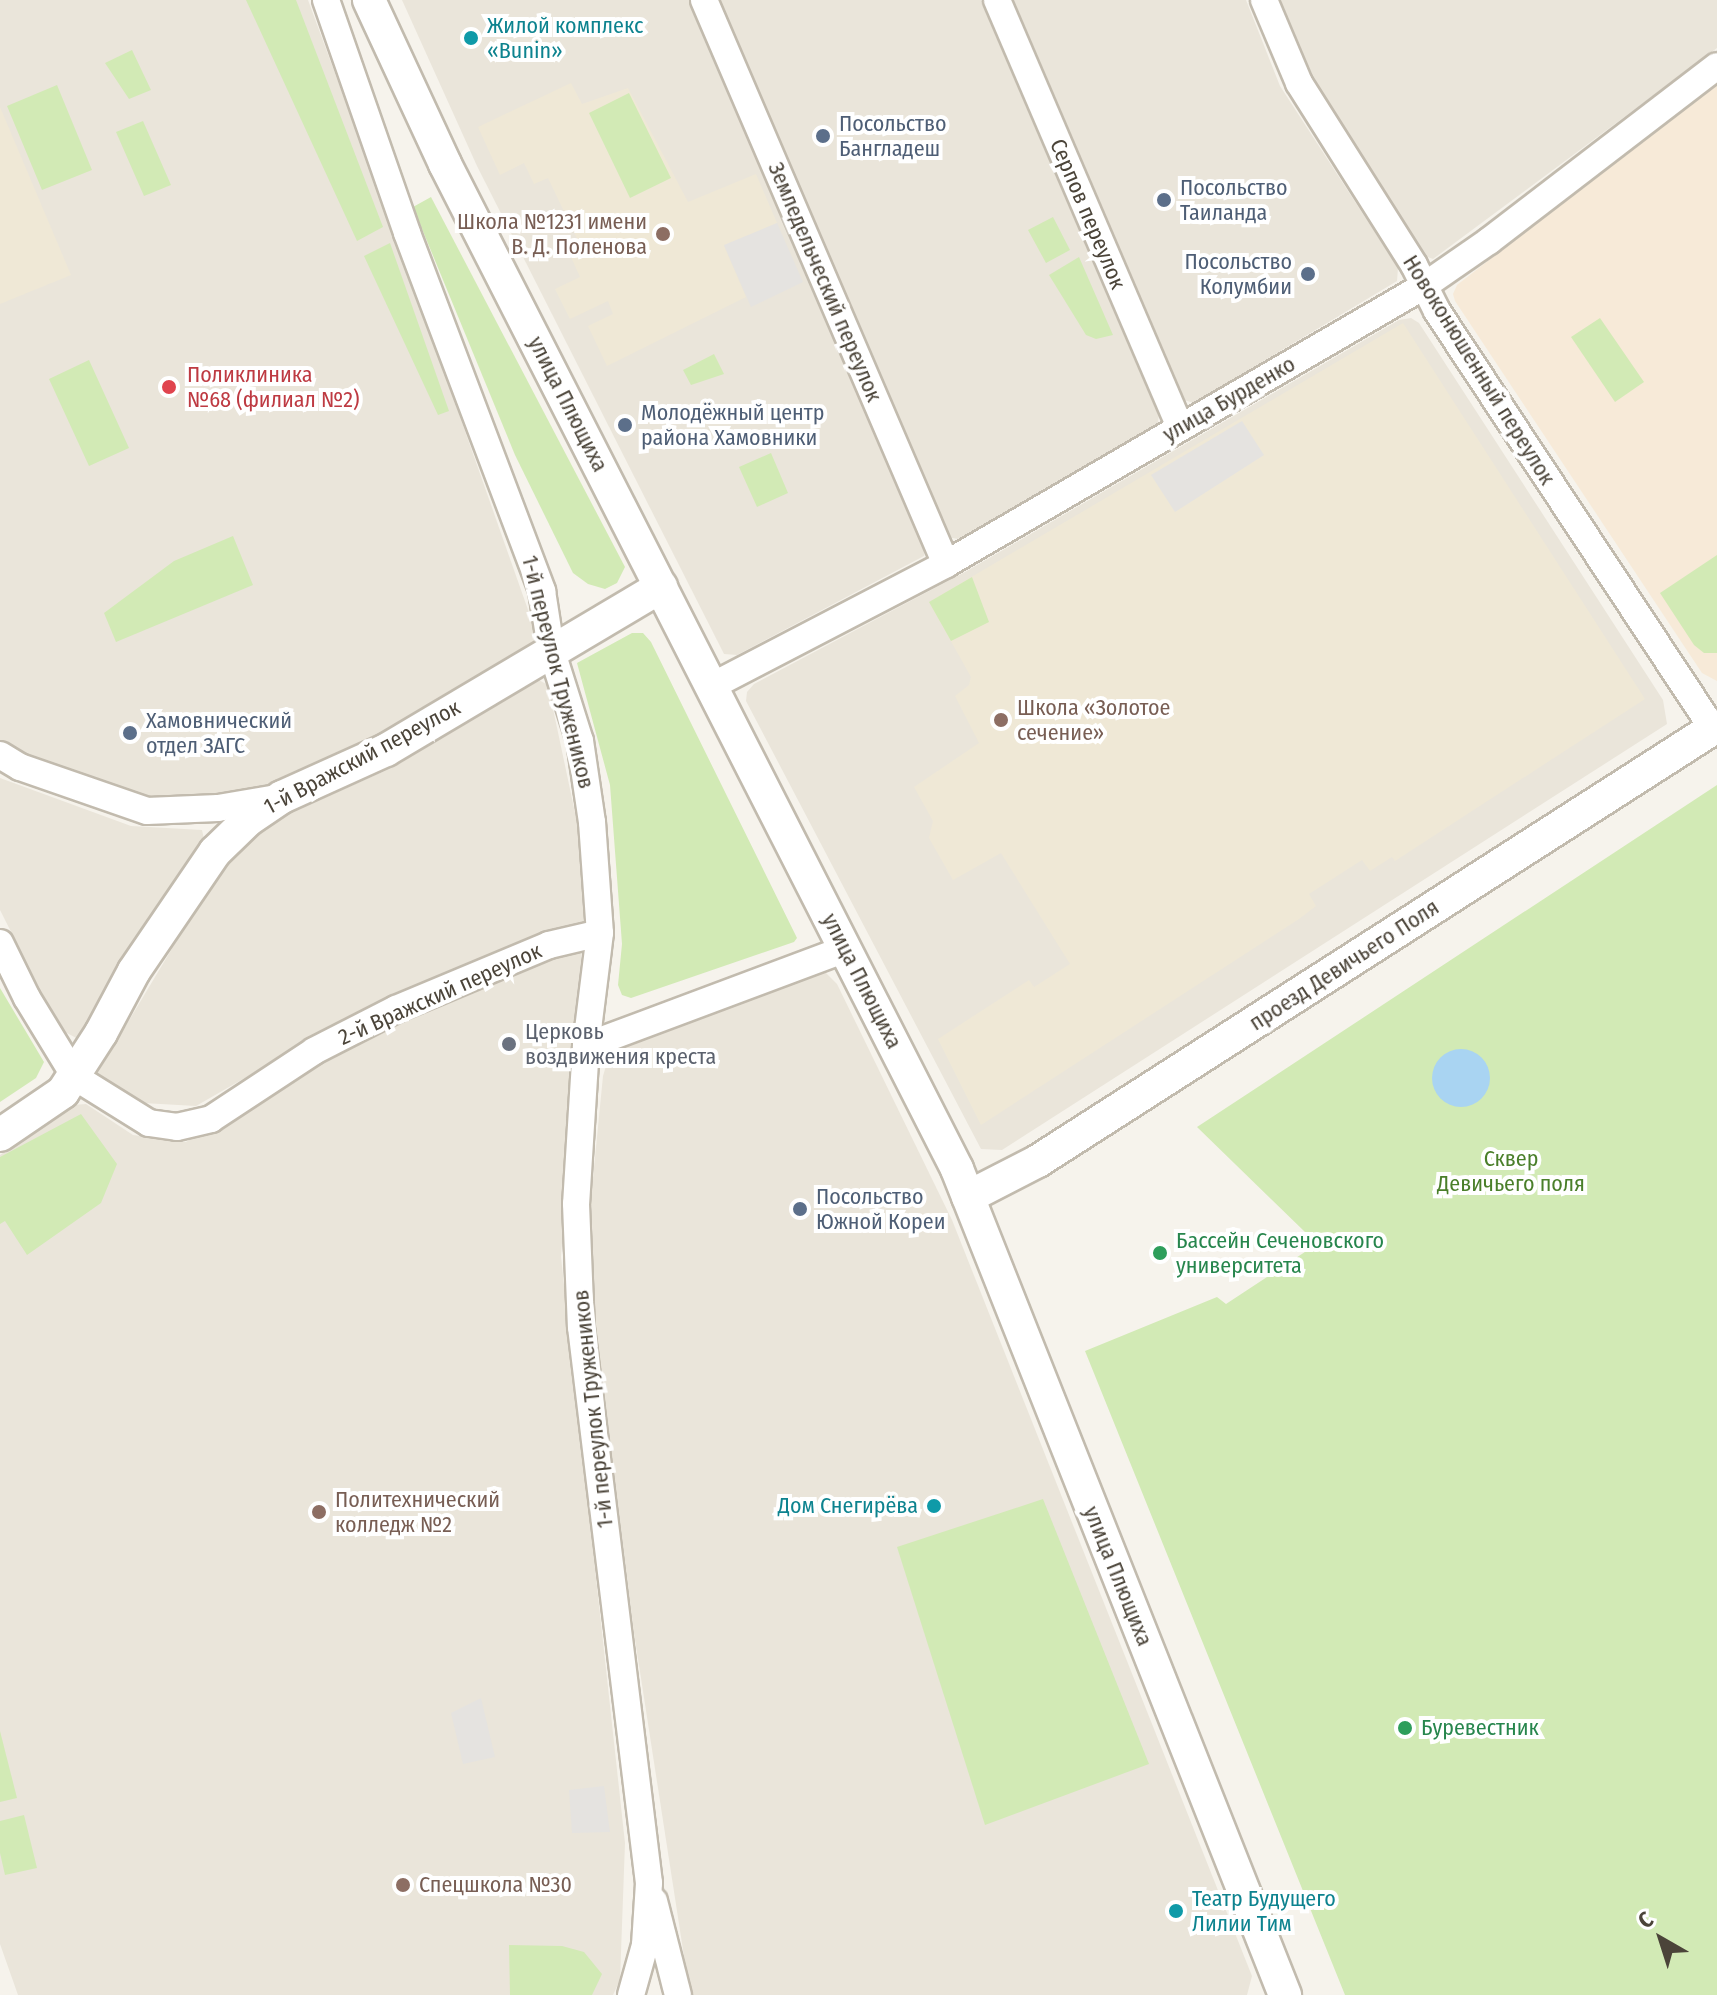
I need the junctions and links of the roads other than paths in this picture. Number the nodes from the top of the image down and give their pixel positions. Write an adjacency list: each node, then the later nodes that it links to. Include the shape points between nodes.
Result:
1 (326, 0): 11 (street, 1-й переулок Тружеников, via 407,233 520,523 542,591)
2 (369, 0): 10 (street, улица Плющиха, via 445,164)
3 (704, 0): 9 (street, Земледельческий переулок)
4 (997, 0): 8 (street, Серпов переулок)
5 (1264, 0): 7 (street, Новоконюшенный переулок, via 1299,83)
6 (1717, 66): 7 (street, улица Бурденко)
7 (1424, 286): 8 (street, улица Бурденко); 13 (street, Новоконюшенный переулок)
8 (1180, 427): 9 (street, улица Бурденко)
9 (946, 564): 12 (street, улица Бурденко)
10 (661, 587): 11 (street, 1-й Вражский переулок); 12 (street, улица Плющиха)
11 (551, 649): 15 (street, 1-й Вражский переулок, via 386,750); 16 (street, 1-й переулок Тружеников, via 580,741)
12 (712, 686): 18 (street, улица Плющиха)
13 (1715, 728): 22 (street, проезд Девичьего Поля, via 1038,1161)
14 (0, 755): 15 (street, via 20,767 147,811 218,808)
15 (282, 797): 20 (street, 1-й Вражский переулок, via 215,852 134,971)
16 (600, 933): 19 (street, 1-й переулок Тружеников); 20 (street, 2-й Вражский переулок, via 549,945 396,1009 314,1051 211,1119 177,1127 149,1123)
17 (0, 943): 20 (street)
18 (845, 949): 19 (street); 22 (street, улица Плющиха)
19 (586, 1046): 23 (street, 1-й переулок Тружеников, via 576,1204 581,1327)
20 (75, 1077): 21 (street, 1-й Вражский переулок, via 63,1092)
21 (0, 1135)
22 (968, 1197): 26 (street, улица Плющиха)
23 (649, 1883): 24 (street, 1-й переулок Тружеников, via 645,1945); 25 (street)
24 (631, 1995)
25 (678, 1995)
26 (1285, 1995)

